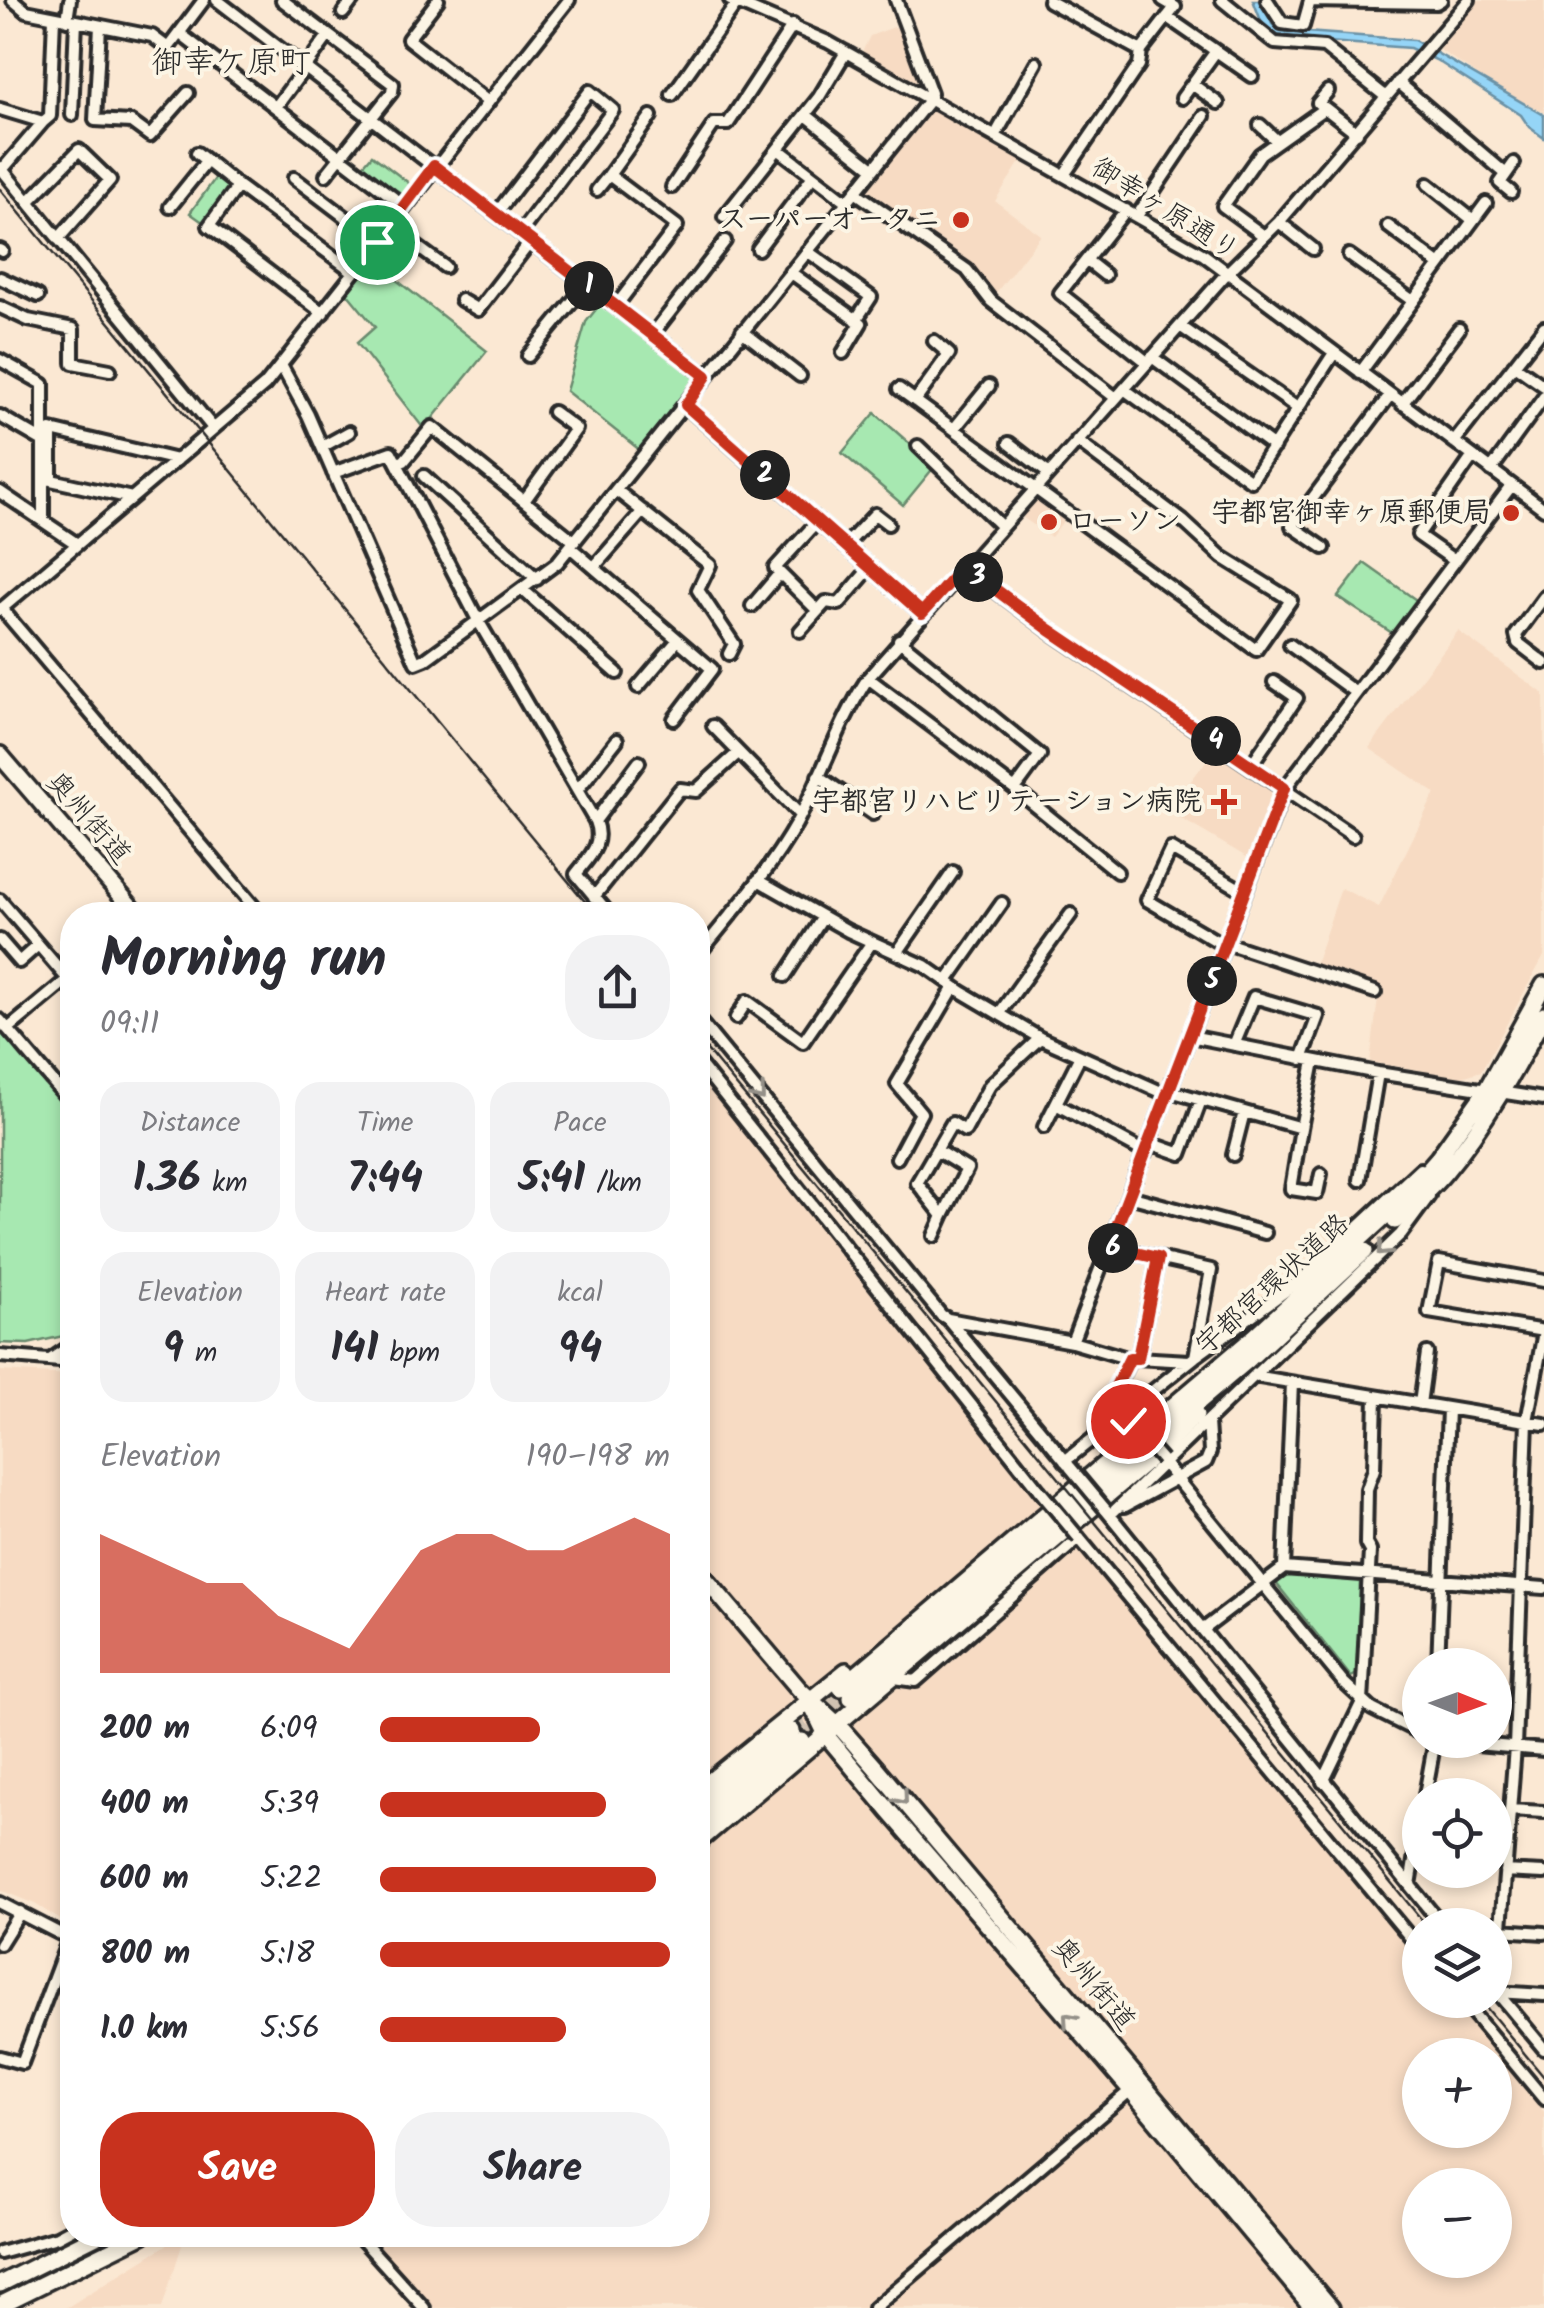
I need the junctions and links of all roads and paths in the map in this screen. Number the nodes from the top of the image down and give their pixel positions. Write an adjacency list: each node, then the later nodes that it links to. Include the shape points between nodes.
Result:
1 (12, 0): 20 (street)
2 (70, 0): 23 (street)
3 (204, 0): 26 (street)
4 (217, 0): 18 (street)
5 (282, 0): 27 (street)
6 (354, 0): 19 (street)
7 (438, 0): 42 (street, via 408,39)
8 (569, 0): 42 (street)
9 (896, 0): 41 (street)
10 (1162, 0): 21 (street, via 1174,7)
11 (1222, 0): 39 (street, via 1275,43 1324,47)
12 (1267, 0): 13 (street, via 1282,23 1303,26)
13 (1310, 0): 14 (street)
14 (1442, 0): 22 (street)
15 (1469, 0): 22 (street)
16 (733, 1): 24 (street, 御幸ヶ原通り); 38 (street)
17 (1050, 1): 30 (street)
18 (233, 5): 32 (street)
19 (344, 12)
20 (54, 17): 23 (street); 52 (street, via 50,116)
21 (1167, 17): 28 (street); 30 (street)
22 (1452, 18): 34 (street)
23 (72, 20): 25 (street); 47 (street)
24 (793, 25): 29 (street, 御幸ヶ原通り); 73 (street, via 728,124 714,124)
25 (100, 26): 26 (street, via 152,36 168,48); 37 (street, via 94,120 130,122 150,136)
26 (180, 33): 44 (street)
27 (328, 36): 32 (street); 51 (street, via 393,84)
28 (1216, 51): 33 (street); 35 (street)
29 (846, 52): 41 (street, 御幸ヶ原通り); 48 (street)
30 (1141, 52): 65 (street, via 1139,65)
31 (1036, 63): 55 (street)
32 (306, 68): 44 (street); 51 (street)
33 (1252, 76)
34 (1398, 82): 39 (street); 66 (street)
35 (1192, 84): 40 (street); 43 (street)
36 (1328, 91): 45 (street, via 1318,103)
37 (188, 92)
38 (672, 95)
39 (1386, 96): 54 (street)
40 (1182, 98)
41 (930, 99): 55 (street, 御幸ヶ原通り); 64 (street)
42 (487, 101): 62 (street)
43 (1218, 103)
44 (276, 107): 59 (street)
45 (1325, 108): 54 (street); 56 (street)
46 (0, 109): 52 (street)
47 (72, 115)
48 (806, 115): 57 (street); 64 (street)
49 (651, 116): 68 (street)
50 (1204, 116): 82 (street)
51 (371, 118): 59 (street); 62 (street)
52 (43, 122): 63 (street)
53 (1260, 125): 56 (street)
54 (1358, 134): 86 (street)
55 (995, 136): 65 (street, 御幸ヶ原通り)
56 (1277, 141): 90 (street, via 1223,206)
57 (778, 149): 69 (street); 84 (street)
58 (197, 153): 60 (street)
59 (340, 156): 67 (street); 80 (street)
60 (207, 161): 72 (street); 81 (street)
61 (1514, 164): 66 (street)
62 (434, 166): 80 (street); 83 (street)
63 (1, 168): 77 (street)
64 (873, 168): 75 (street)
65 (1064, 174): 82 (street, 御幸ヶ原通り)
66 (1506, 174): 76 (street, via 1500,183)
67 (326, 175)
68 (609, 175): 74 (street); 111 (street, via 677,226)
69 (813, 176): 78 (street); 95 (street)
70 (294, 178): 94 (street)
71 (1428, 184): 85 (street)
72 (238, 186): 102 (street); 113 (street, via 209,226)
73 (672, 187)
74 (597, 190)
75 (855, 192): 78 (street); 135 (street, via 967,270 991,301)
76 (1511, 192)
77 (28, 202): 91 (street); 91 (street, via 79,150 110,180)
78 (847, 202): 97 (street)
79 (1486, 203): 85 (street)
80 (404, 206): 87 (street)
81 (170, 208)
82 (1131, 212): 99 (street); 104 (street, 御幸ヶ原通り)
83 (496, 214): 89 (street); 89 (street, via 590,91 614,110)
84 (724, 217)
85 (1473, 220): 100 (street)
86 (1279, 222): 90 (street); 96 (street)
87 (389, 226): 94 (street); 101 (street)
88 (1388, 226): 100 (street)
89 (520, 232): 92 (street)
90 (1264, 236): 104 (street)
91 (58, 239): 144 (street)
92 (531, 241): 107 (street); 109 (street, via 478,310)
93 (725, 241): 119 (street)
94 (377, 242): 102 (street)
95 (758, 249)
96 (1313, 249)
97 (807, 252): 103 (street); 114 (street, via 870,296)
98 (1349, 255): 110 (street)
99 (1086, 260): 105 (street); 125 (street, via 1060,293)
100 (1440, 265): 110 (street)
101 (445, 268)
102 (354, 272): 113 (street)
103 (790, 272): 114 (street); 118 (street)
104 (1226, 273): 115 (street); 121 (street, 御幸ヶ原通り)
105 (1106, 274)
106 (0, 278): 108 (street)
107 (587, 284): 111 (street); 123 (street)
108 (38, 296)
109 (461, 300)
110 (1414, 301): 129 (street)
111 (616, 306): 119 (street)
112 (0, 307): 128 (street, via 72,329 73,363)
113 (323, 313): 127 (street)
114 (856, 320): 122 (street, via 861,324)
115 (1180, 326): 125 (street); 141 (street)
116 (1544, 327): 126 (street)
117 (1459, 329): 139 (street)
118 (742, 331): 130 (street); 131 (street)
119 (652, 334): 130 (street)
120 (934, 341): 138 (street, via 949,354)
121 (1334, 353): 129 (street, 御幸ヶ原通り); 141 (street)
122 (843, 354)
123 (528, 356)
124 (0, 360): 147 (street, via 43,384)
125 (1150, 360): 135 (street); 152 (street)
126 (1514, 365): 133 (street); 149 (street)
127 (282, 366): 144 (street); 153 (street)
128 (110, 370)
129 (1360, 373): 136 (street, 御幸ヶ原通り)
130 (706, 376): 140 (street)
131 (800, 376)
132 (989, 386): 145 (street)
133 (1544, 386)
134 (899, 389): 138 (street)
135 (1120, 393): 148 (street); 152 (street, via 1251,480)
136 (1390, 395): 139 (street, 御幸ヶ原通り); 176 (street, via 1292,526)
137 (1544, 396): 157 (street)
138 (915, 401): 145 (street)
139 (1402, 404): 149 (street, 御幸ヶ原通り)
140 (686, 405): 163 (street); 170 (street)
141 (1296, 407): 152 (street)
142 (553, 412): 166 (street, via 576,428)
143 (0, 416): 147 (street)
144 (213, 428): 155 (street)
145 (954, 429): 162 (street)
146 (349, 432): 153 (street)
147 (43, 441): 169 (street)
148 (1076, 441): 158 (street); 162 (street, via 1222,558 1291,600 1256,650)
149 (1454, 442): 154 (street, 御幸ヶ原通り)
150 (1009, 443): 158 (street)
151 (918, 446): 172 (street)
152 (1274, 446)
153 (322, 447): 159 (street)
154 (1473, 456): 157 (street, 御幸ヶ原通り); 177 (street, via 1418,535)
155 (176, 460): 165 (street); 165 (street, via 51,430 50,480)
156 (396, 462): 159 (street, via 391,452); 166 (street, via 432,427); 189 (street)
157 (1491, 470): 161 (street, 御幸ヶ原通り)
158 (1048, 473): 162 (street)
159 (333, 474): 189 (street, via 416,662)
160 (424, 476): 182 (street)
161 (1512, 486): 167 (street, 御幸ヶ原通り); 177 (street)
162 (1034, 488): 172 (street)
163 (616, 490): 168 (street); 174 (street)
164 (0, 492): 169 (street)
165 (132, 498): 173 (street)
166 (524, 501): 174 (street)
167 (1544, 510)
168 (643, 511): 179 (street); 194 (street, via 710,565 698,590 734,644)
169 (43, 520): 173 (street)
170 (818, 521): 175 (street); 181 (street, via 775,568)
171 (888, 524): 175 (street, via 875,514)
172 (1001, 526): 178 (street)
173 (77, 544): 185 (street)
174 (572, 544): 179 (street); 182 (street)
175 (846, 546): 180 (street)
176 (1324, 548)
177 (1456, 561): 200 (street)
178 (964, 566): 188 (street); 207 (street)
179 (594, 567): 191 (street)
180 (870, 568): 187 (street, via 839,604 826,602); 188 (street)
181 (780, 573): 186 (street); 187 (street)
182 (537, 579): 183 (street)
183 (523, 590): 189 (street); 196 (street)
184 (1544, 597): 195 (street, via 1516,635)
185 (3, 603): 223 (street)
186 (752, 606)
187 (818, 612): 190 (street)
188 (922, 613): 192 (street)
189 (479, 622): 209 (street)
190 (800, 632)
191 (678, 640): 199 (street); 201 (street, via 712,669)
192 (899, 640): 197 (street); 211 (street, via 1040,755)
193 (1290, 645): 200 (street)
194 (729, 654)
195 (1544, 663)
196 (617, 672)
197 (868, 678): 208 (street); 211 (street)
198 (1274, 682): 207 (street, via 1297,698)
199 (638, 687)
200 (1356, 693): 210 (street)
201 (674, 718)
202 (713, 726): 204 (street)
203 (617, 740): 209 (street)
204 (738, 753): 213 (street); 220 (street, via 696,791 680,790)
205 (0, 755): 222 (highway, 奥州街道)
206 (639, 762): 214 (street)
207 (1251, 765): 210 (street)
208 (818, 776): 212 (street); 213 (street)
209 (578, 788): 214 (street)
210 (1284, 788): 215 (street); 219 (street)
211 (1015, 789): 217 (street)
212 (873, 814)
213 (800, 815): 218 (street)
214 (596, 820): 220 (street, via 598,846 576,874)
215 (1353, 836)
216 (952, 872): 233 (street)
217 (1117, 872)
218 (758, 880): 227 (street); 228 (street)
219 (1245, 892): 231 (street); 231 (street, via 1171,849 1147,900)
220 (594, 897): 224 (street)
221 (0, 900): 232 (street)
222 (127, 902)
223 (251, 902)
224 (598, 902)
225 (1002, 904): 236 (street)
226 (1071, 914): 240 (street)
227 (823, 916): 230 (street); 235 (street)
228 (710, 939)
229 (0, 940): 232 (street, via 19,962)
230 (872, 942): 233 (street); 242 (street, via 803,1042 747,1001)
231 (1225, 944): 239 (street); 245 (street)
232 (38, 945): 234 (street)
233 (897, 953): 236 (street)
234 (60, 970)
235 (785, 976)
236 (950, 984): 240 (street); 264 (street, via 897,1084 921,1113)
237 (1544, 986): 254 (highway, 宇都宮環状道路)
238 (60, 988): 243 (street)
239 (1374, 992)
240 (1000, 1014): 246 (street)
241 (1544, 1015): 254 (highway, 宇都宮環状道路)
242 (736, 1018)
243 (4, 1024): 252 (street)
244 (710, 1034): 276 (street, one-way to 276)
245 (1190, 1036): 247 (street); 253 (street)
246 (1040, 1038): 248 (street); 262 (street, via 990,1085 965,1130 952,1122)
247 (1234, 1046): 249 (street); 249 (street, via 1254,997 1318,1016)
248 (1080, 1056): 253 (street); 257 (street)
249 (1308, 1060): 250 (street); 260 (street)
250 (1378, 1073): 254 (street); 267 (street)
251 (710, 1077): 302 (street, bridge)
252 (60, 1090)
253 (1169, 1093): 256 (street); 261 (street)
254 (1494, 1093): 255 (street); 265 (highway, 宇都宮環状道路)
255 (1544, 1099)
256 (1201, 1100): 258 (street); 261 (street, via 1181,1154)
257 (1056, 1104): 259 (street); 261 (street)
258 (1244, 1112): 260 (street); 263 (street)
259 (1044, 1127)
260 (1301, 1128): 266 (street, via 1292,1189 1318,1193)
261 (1148, 1148): 268 (street)
262 (936, 1150): 269 (street, via 917,1183); 269 (street, via 967,1169)
263 (1233, 1155)
264 (898, 1158)
265 (1441, 1166): 275 (highway, 宇都宮環状道路); 283 (street, via 1408,1180 1302,1279); 285 (highway, 宇都宮環状道路, via 1312,1303); 287 (street, one-way to 287, via 1401,1234)
266 (1321, 1174)
267 (1360, 1180)
268 (1129, 1196): 270 (street); 272 (street)
269 (943, 1216): 271 (street)
270 (1265, 1233)
271 (934, 1236)
272 (1109, 1247): 273 (street); 278 (street)
273 (1158, 1258): 282 (street); 283 (street, via 1211,1270)
274 (1544, 1281): 277 (street, via 1439,1262 1429,1312)
275 (1304, 1294): 285 (highway, 宇都宮環状道路, via 846,1693); 313 (highway, via 1242,1336)
276 (948, 1319): 278 (street); 299 (street)
277 (1544, 1331): 295 (street)
278 (1072, 1342): 282 (street)
279 (1427, 1352): 291 (street)
280 (60, 1353): 284 (street)
281 (0, 1356): 284 (street)
282 (1134, 1358): 283 (street); 290 (street)
283 (1192, 1359): 293 (street)
284 (50, 1360): 286 (street)
285 (1248, 1360): 312 (highway, via 1162,1449)
286 (60, 1361)
287 (1254, 1376): 288 (street); 294 (street)
288 (1292, 1383): 289 (street); 303 (street)
289 (1376, 1397): 291 (street); 304 (street, via 1374,1470 1366,1489)
290 (1110, 1398): 293 (street); 297 (street)
291 (1420, 1404): 292 (street)
292 (1448, 1409): 295 (street); 305 (street)
293 (1125, 1417): 297 (street); 298 (street, bridge)
294 (1208, 1421): 298 (street); 300 (street, via 1209,1458)
295 (1528, 1421): 296 (street); 308 (street)
296 (1544, 1424)
297 (1096, 1435): 299 (street)
298 (1163, 1462): 300 (street); 301 (street)
299 (1068, 1464): 301 (street, bridge)
300 (1175, 1477): 301 (street); 306 (street)
301 (1108, 1512): 310 (street)
302 (1079, 1538): 312 (street, via 916,1681); 334 (street)
303 (1284, 1568): 304 (street); 306 (street)
304 (1368, 1574): 305 (street); 314 (street)
305 (1442, 1580): 308 (street); 311 (street)
306 (1262, 1583): 310 (street); 314 (street)
307 (710, 1584): 313 (highway, 奥州街道)
308 (1520, 1586): 309 (street); 317 (street)
309 (1544, 1588)
310 (1204, 1629): 321 (street)
311 (1439, 1648)
312 (894, 1678): 316 (highway)
313 (809, 1700): 316 (highway, 奥州街道); 320 (highway)
314 (1362, 1702): 315 (street); 321 (street)
315 (1402, 1724)
316 (832, 1730): 326 (highway); 346 (highway, 奥州街道)
317 (1514, 1748): 318 (street); 319 (street)
318 (1544, 1750)
319 (1512, 1779)
320 (710, 1780)
321 (1323, 1782): 329 (street)
322 (710, 1799): 325 (highway, via 797,1736)
323 (1512, 1810): 324 (street)
324 (1544, 1812)
325 (710, 1814)
326 (710, 1832)
327 (1512, 1871): 328 (street)
328 (1544, 1873)
329 (1402, 1876)
330 (1412, 1888): 332 (street)
331 (0, 1903): 333 (street)
332 (1428, 1908)
333 (20, 1912): 336 (street); 338 (street)
334 (1402, 1927)
335 (1512, 1931): 337 (street)
336 (60, 1933)
337 (1544, 1933)
338 (0, 1944)
339 (60, 1967): 345 (street, via 22,2063)
340 (1512, 1992): 341 (street)
341 (1544, 1995)
342 (1512, 2010): 344 (street)
343 (1477, 2018): 347 (street)
344 (1544, 2049)
345 (0, 2057)
346 (1136, 2086): 356 (street); 357 (highway, 奥州街道); 358 (highway, 奥州街道)
347 (1544, 2099)
348 (60, 2236): 352 (street)
349 (74, 2247): 353 (highway)
350 (118, 2247): 354 (highway)
351 (369, 2247): 355 (street)
352 (0, 2253)
353 (0, 2284)
354 (0, 2305)
355 (424, 2308)
356 (874, 2308)
357 (1312, 2308)
358 (1331, 2308)

